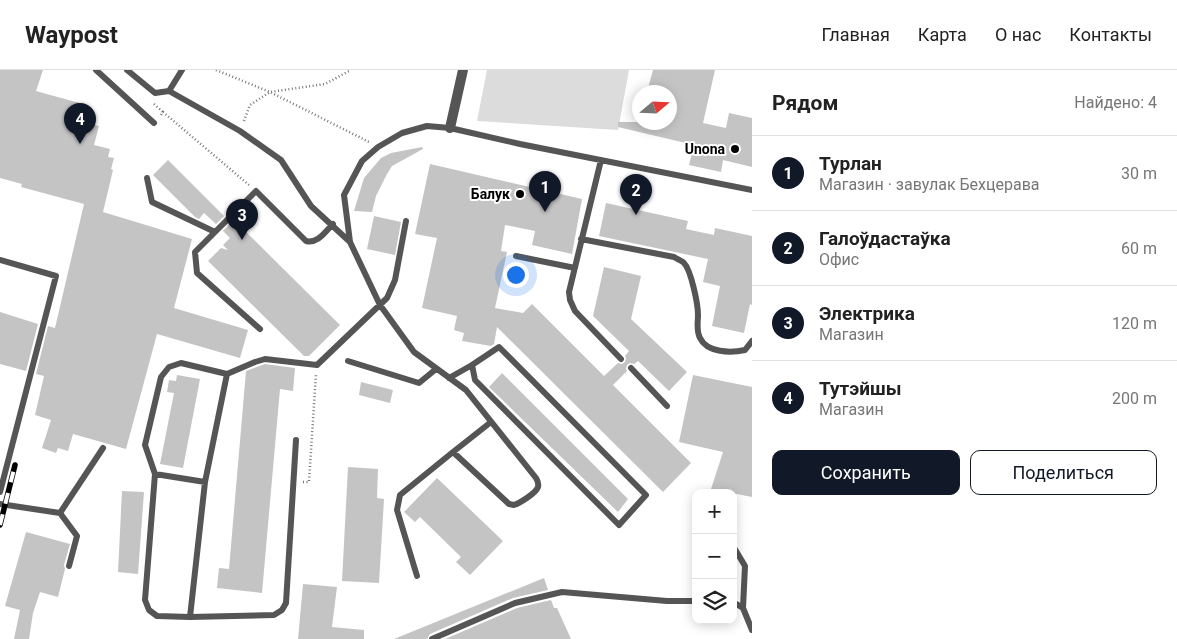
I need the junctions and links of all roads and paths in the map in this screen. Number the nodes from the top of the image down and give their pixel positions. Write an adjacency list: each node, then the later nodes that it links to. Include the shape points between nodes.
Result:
1 (96, 70): 13 (lane)
2 (128, 70): 9 (lane, via 155,93)
3 (182, 70): 9 (lane)
4 (216, 70): 8 (path)
5 (233, 70): 8 (path)
6 (351, 70): 10 (path, via 325,84)
7 (463, 70): 14 (street)
8 (232, 76): 10 (path)
9 (170, 91): 15 (lane)
10 (270, 92): 15 (path, via 250,105); 16 (path)
11 (150, 100): 12 (path)
12 (163, 112): 13 (path); 20 (path)
13 (154, 123)
14 (450, 128): 16 (lane, via 427,126 402,133); 17 (lane)
15 (240, 131): 22 (lane, via 281,160 311,206)
16 (378, 147): 25 (lane, via 362,161 344,195)
17 (601, 160): 19 (lane); 24 (lane)
18 (147, 178): 23 (lane, via 152,202)
19 (752, 190)
20 (256, 191): 22 (lane, via 306,241 317,240); 23 (lane)
21 (406, 221): 29 (lane, via 394,280 387,298)
22 (333, 224): 25 (lane)
23 (215, 232): 30 (lane, via 195,252 197,273)
24 (582, 239): 28 (lane); 31 (lane, via 674,257 685,264 691,278 700,338 709,347 736,352 745,350)
25 (350, 242): 29 (lane)
26 (516, 256): 28 (lane)
27 (0, 260): 48 (lane, via 56,276)
28 (575, 268): 32 (lane, via 569,292 575,311)
29 (380, 305): 34 (lane); 36 (lane, via 414,352)
30 (260, 329)
31 (752, 341)
32 (622, 359)
33 (348, 361): 36 (lane, via 419,383)
34 (317, 365): 38 (lane, via 265,359); 46 (path, via 309,482)
35 (472, 365): 35 (lane, via 499,347 646,495 619,524 475,380); 39 (lane)
36 (436, 368): 39 (lane)
37 (631, 368): 40 (lane)
38 (227, 374): 45 (lane, via 181,363 169,367 161,377 145,445); 47 (lane)
39 (449, 378): 41 (lane, via 466,390)
40 (667, 406)
41 (491, 422): 44 (lane); 44 (lane, via 536,478 538,489 514,506 508,504)
42 (296, 440): 46 (lane)
43 (103, 448): 50 (lane)
44 (453, 452): 53 (lane, via 400,495 397,510)
45 (154, 474): 47 (lane); 57 (lane, via 146,600 149,610 157,616)
46 (293, 481): 57 (lane, via 286,603 282,610 274,615)
47 (204, 482): 57 (lane)
48 (0, 492)
49 (0, 504): 50 (lane)
50 (60, 512): 52 (lane, via 77,536)
51 (737, 553): 56 (lane, via 745,566)
52 (69, 566)
53 (418, 576)
54 (692, 601): 59 (lane, via 562,592 515,603)
55 (737, 605): 56 (lane)
56 (742, 608): 58 (lane)
57 (190, 617)
58 (752, 630)
59 (432, 639)

